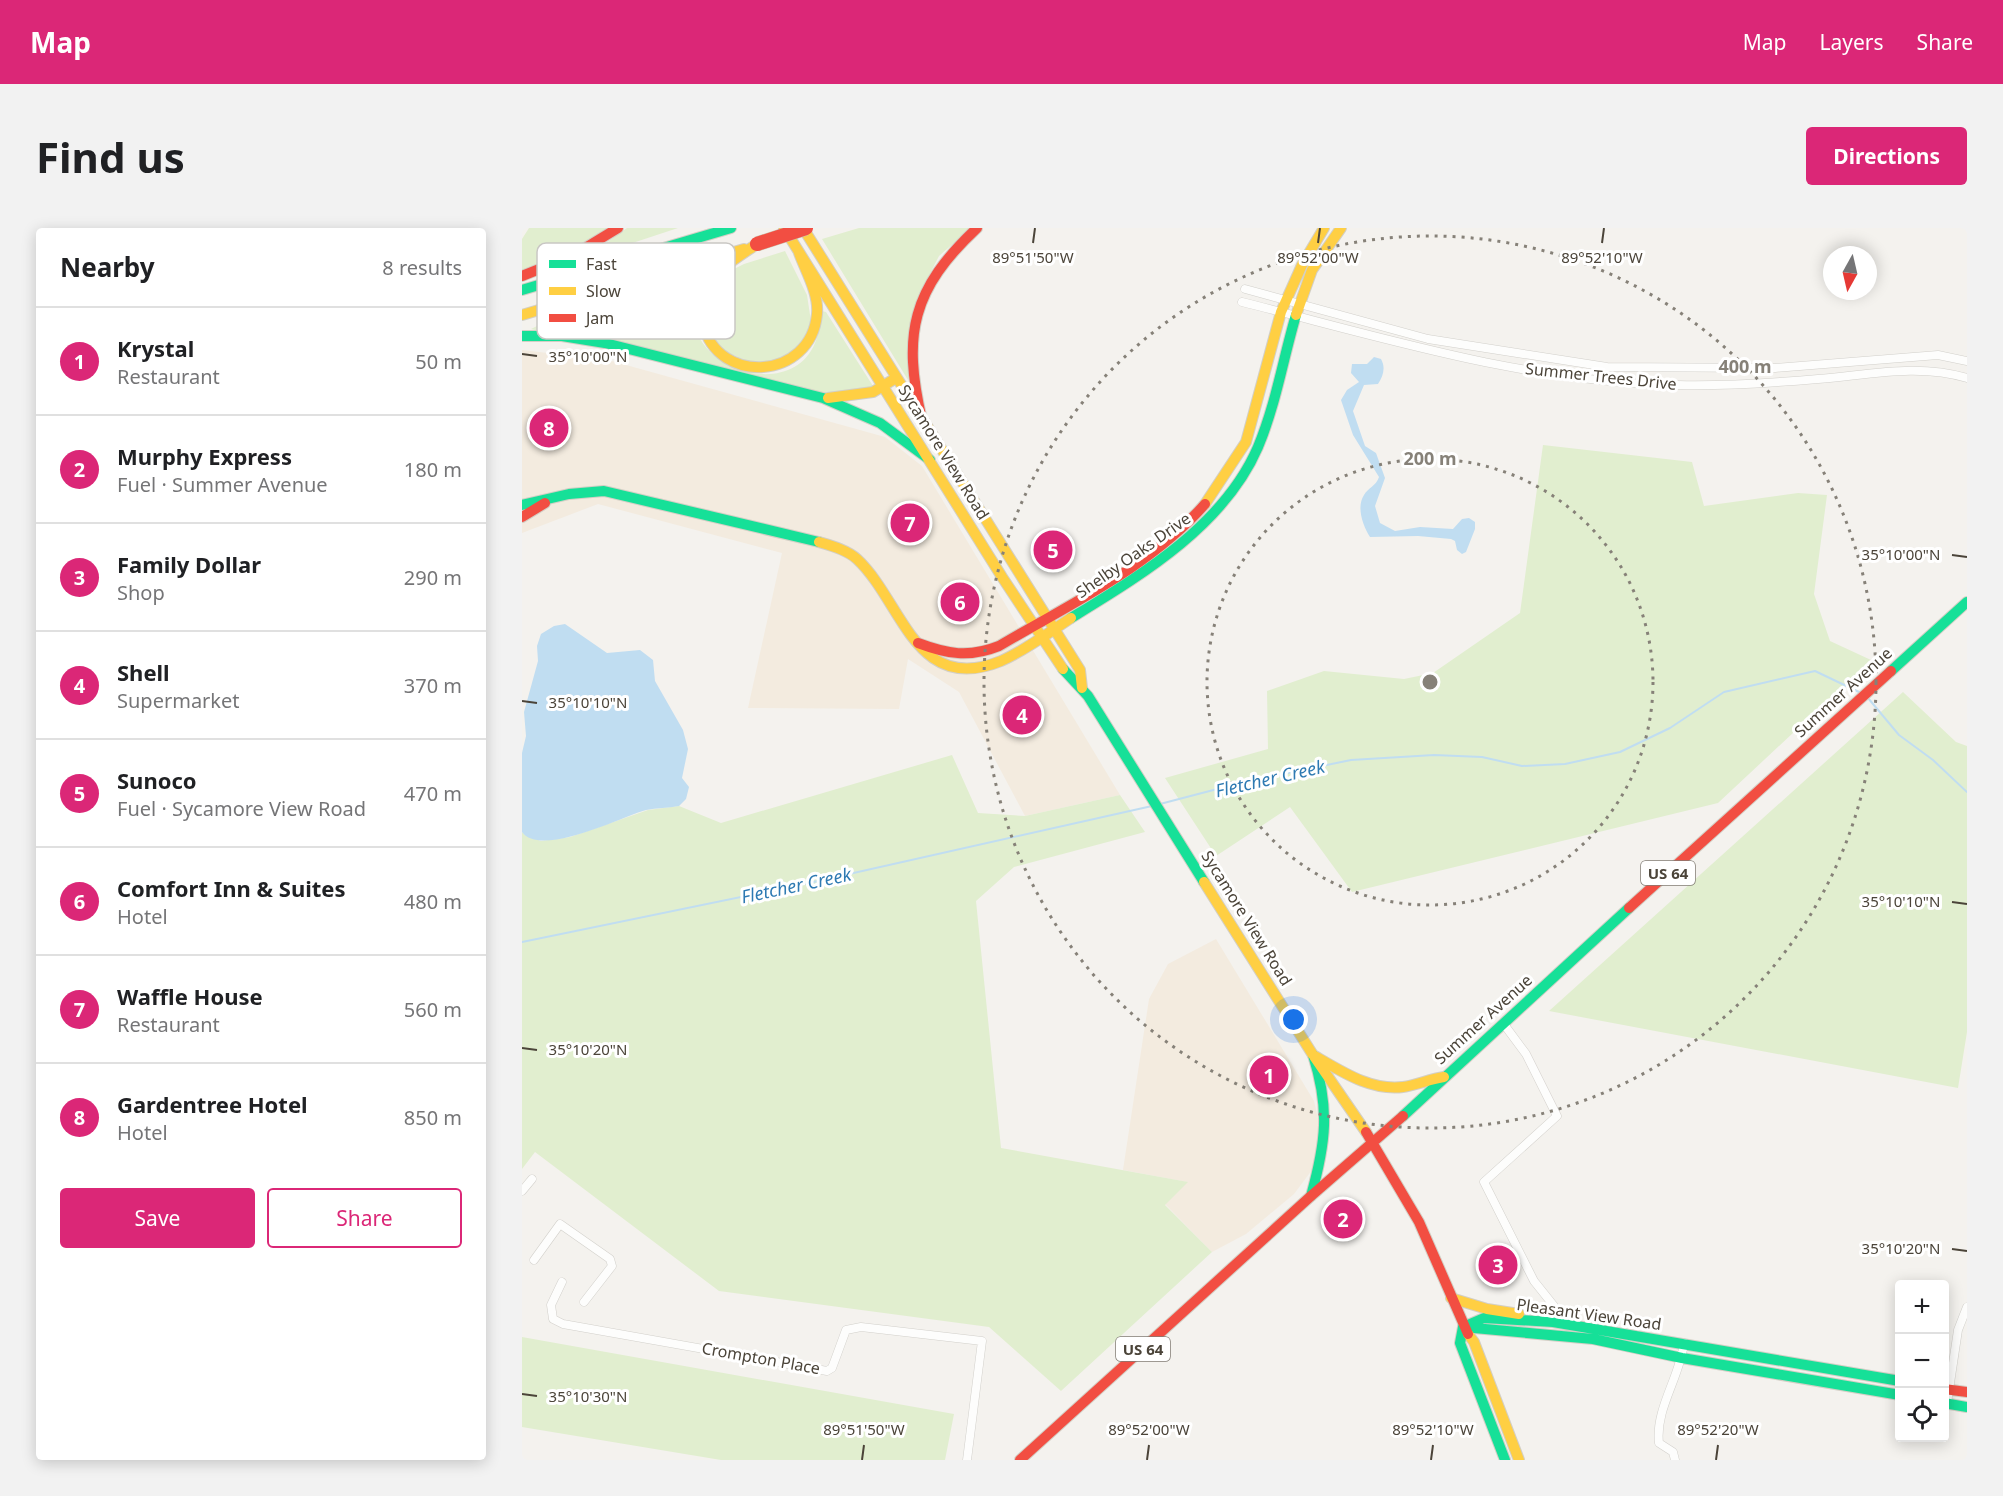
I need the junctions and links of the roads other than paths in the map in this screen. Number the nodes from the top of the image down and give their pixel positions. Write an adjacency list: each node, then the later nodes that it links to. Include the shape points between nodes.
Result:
1 (618, 228): 8 (main road)
2 (731, 228): 9 (main road)
3 (784, 228): 12 (main road, Sycamore View Road)
4 (804, 228): 10 (main road, bridge); 28 (main road, Sycamore View Road)
5 (977, 228): 32 (main road, via 950,250 925,290 918,313 912,336 913,386)
6 (1324, 228): 20 (main road, Shelby Oaks Drive, via 1302,265)
7 (1341, 228): 20 (main road, Shelby Oaks Drive)
8 (593, 243)
9 (680, 243)
10 (757, 244): 11 (main road); 13 (main road)
11 (735, 251)
12 (799, 253): 24 (main road, via 817,314 814,334 798,358 760,369 720,354); 30 (main road, Sycamore View Road)
13 (735, 260)
14 (537, 270): 15 (main road)
15 (522, 276)
16 (537, 286): 17 (main road)
17 (522, 290)
18 (1245, 290): 20 (street, Summer Trees Drive)
19 (1242, 302): 20 (street, Summer Trees Drive)
20 (1290, 308): 26 (street, Summer Trees Drive, via 1428,339 1607,367); 27 (street, Summer Trees Drive, via 1470,361 1599,379 1676,385); 38 (main road, Shelby Oaks Drive, via 1246,442 1214,493 1187,524 1146,558)
21 (537, 310): 22 (main road)
22 (522, 315)
23 (578, 339): 31 (main road)
24 (709, 339)
25 (1967, 362): 26 (street, Summer Trees Drive, via 1938,355)
26 (1838, 364): 27 (street)
27 (1839, 377): 29 (street, Summer Trees Drive, via 1932,371)
28 (896, 378): 30 (main road); 32 (main road, Sycamore View Road)
29 (1967, 378)
30 (885, 389): 31 (main road, via 857,397); 33 (main road, Sycamore View Road)
31 (823, 398): 33 (main road, via 880,423)
32 (922, 420): 38 (main road, Sycamore View Road, via 945,452)
33 (930, 460): 38 (main road, Sycamore View Road)
34 (548, 501): 35 (main road, Shelby Oaks Drive); 36 (main road); 38 (main road, Shelby Oaks Drive, via 569,494 614,492 843,551 877,581 918,643 956,655 974,656)
35 (522, 505)
36 (522, 517)
37 (1967, 602): 39 (main road, Summer Avenue / US 64)
38 (1045, 627): 40 (main road, Sycamore View Road, via 1080,670 1082,688)
39 (1503, 1023): 41 (main road, Summer Avenue / US 64); 52 (street, via 1526,1054 1557,1116 1484,1182 1534,1281 1554,1306)
40 (1313, 1055): 41 (main road, via 1365,1083 1405,1087); 42 (main road, Sycamore View Road); 45 (main road, via 1326,1108 1326,1140)
41 (1444, 1077): 42 (main road, Summer Avenue / US 64)
42 (1374, 1144): 45 (main road, Summer Avenue / US 64); 48 (main road, Sycamore View Road, via 1419,1222)
43 (532, 1179): 44 (street)
44 (522, 1191)
45 (1311, 1196): 65 (main road, Summer Avenue / US 64)
46 (534, 1260): 49 (street, via 560,1224 610,1259 612,1266)
47 (562, 1282): 64 (street, Crompton Place, via 551,1305 554,1319 563,1324 827,1371 832,1368 846,1330 861,1327 982,1341)
48 (1451, 1298): 51 (main road, via 1527,1315); 53 (main road, Sycamore View Road)
49 (584, 1302)
50 (1967, 1307): 58 (street, via 1958,1330)
51 (1536, 1321): 52 (main road, Pleasant View Road); 53 (main road, Pleasant View Road, via 1484,1318)
52 (1553, 1323): 54 (main road, Pleasant View Road)
53 (1463, 1327): 55 (main road, Pleasant View Road, via 1583,1338); 66 (main road, Sycamore View Road, via 1460,1343); 67 (main road, Sycamore View Road, via 1474,1342)
54 (1684, 1343): 55 (street); 56 (main road, Pleasant View Road)
55 (1682, 1358): 56 (main road, Pleasant View Road); 68 (street, via 1657,1429 1659,1443 1673,1452)
56 (1819, 1374): 57 (main road, Pleasant View Road); 60 (main road, Pleasant View Road)
57 (1895, 1381)
58 (1947, 1388)
59 (1967, 1392): 61 (main road)
60 (1895, 1394)
61 (1949, 1395)
62 (1949, 1398): 63 (main road)
63 (1967, 1407)
64 (967, 1460)
65 (1020, 1460)
66 (1505, 1460)
67 (1520, 1460)
68 (1675, 1460)

